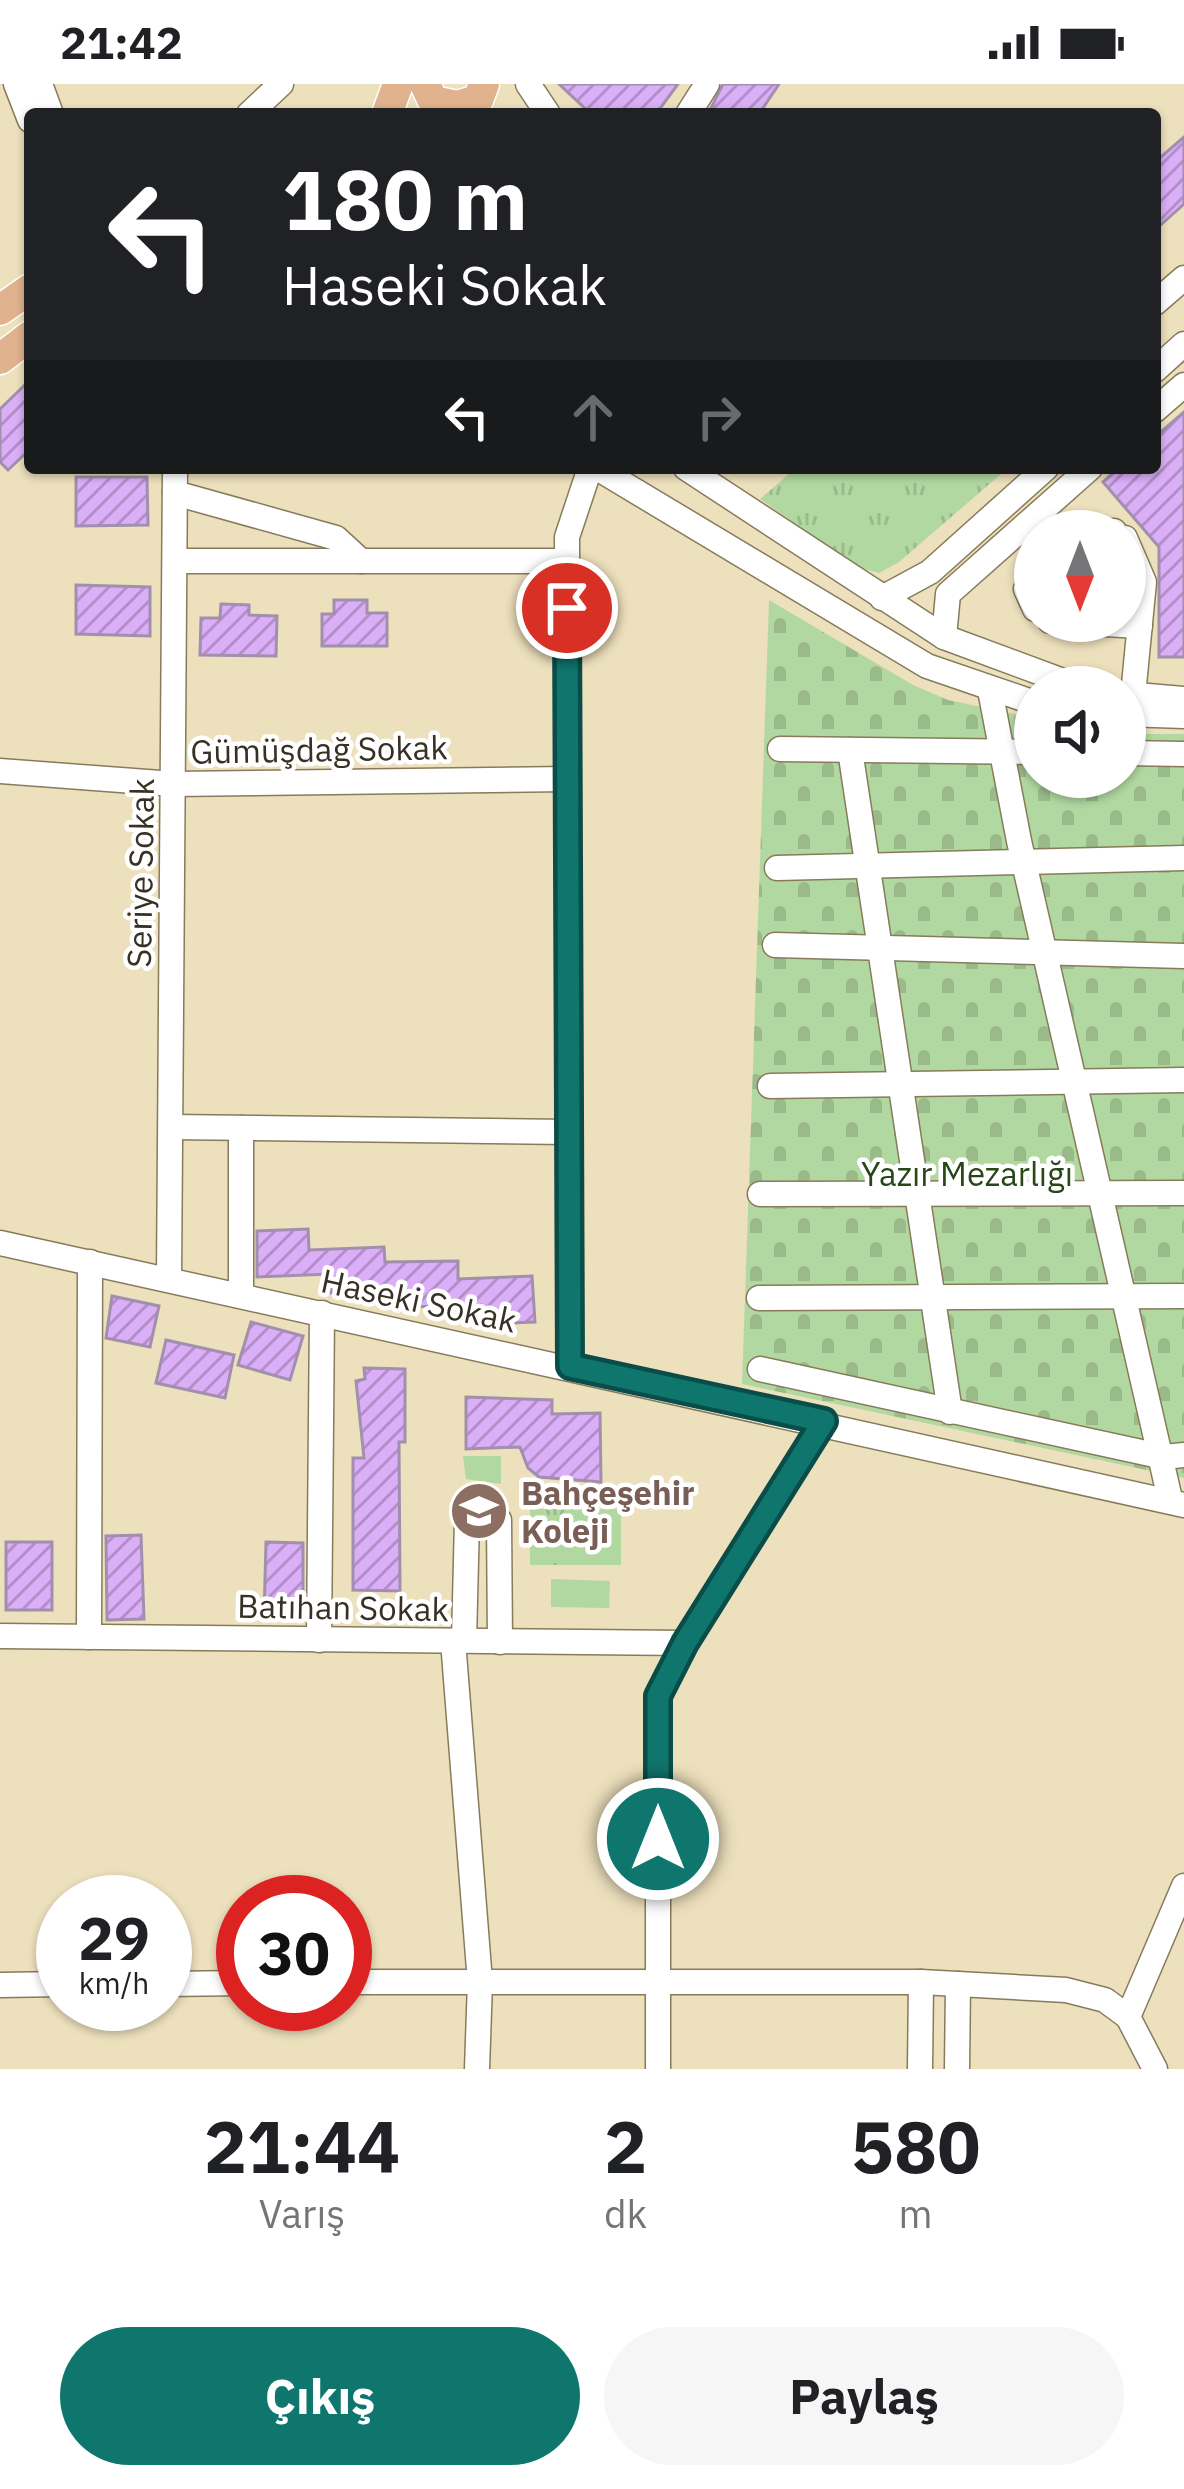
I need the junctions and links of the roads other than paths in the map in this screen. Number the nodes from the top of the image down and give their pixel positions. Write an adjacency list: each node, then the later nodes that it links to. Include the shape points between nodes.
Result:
1 (281, 84): 4 (street)
2 (425, 84): 3 (main road, via 433,101 457,106 478,100)
3 (484, 84)
4 (255, 108)
5 (1184, 278): 6 (street)
6 (1161, 298)
7 (24, 341): 9 (main road)
8 (1184, 344): 10 (street)
9 (0, 359)
10 (1161, 365)
11 (1184, 385): 12 (street)
12 (1161, 405)
13 (592, 474): 21 (street, via 567,537)
14 (604, 474): 27 (street, via 927,666)
15 (695, 474): 24 (street)
16 (1039, 474): 22 (street)
17 (1083, 474): 23 (street)
18 (175, 481): 19 (street, Seriye Sokak); 20 (street, via 336,538)
19 (175, 561): 20 (street); 41 (street, Seriye Sokak)
20 (362, 561): 21 (street)
21 (567, 561): 40 (street)
22 (930, 572): 23 (street); 24 (street)
23 (948, 594): 25 (street)
24 (882, 598): 25 (street)
25 (944, 637): 26 (street)
26 (1022, 666)
27 (990, 690): 28 (street); 35 (street)
28 (1014, 697)
29 (1184, 699): 30 (street)
30 (1146, 700)
31 (1146, 706): 32 (street)
32 (1184, 716)
33 (780, 749): 34 (street)
34 (850, 750): 35 (street); 44 (street)
35 (1002, 752): 36 (street); 43 (street)
36 (1014, 752)
37 (1146, 753): 38 (street)
38 (1184, 754)
39 (0, 771): 41 (street, Gümüşdağ Sokak)
40 (567, 779): 41 (street, Gümüşdağ Sokak); 56 (street)
41 (174, 784): 54 (street, Seriye Sokak)
42 (1184, 858): 43 (street)
43 (1023, 860): 44 (street); 48 (street)
44 (866, 865): 45 (street); 47 (street)
45 (777, 868)
46 (775, 945): 47 (street)
47 (878, 948): 48 (street); 52 (street)
48 (1045, 953): 49 (street); 51 (street)
49 (1184, 956)
50 (1184, 1080): 51 (street)
51 (1075, 1081): 52 (street); 57 (street)
52 (901, 1084): 53 (street); 59 (street)
53 (770, 1086)
54 (171, 1127): 55 (street); 63 (street, Seriye Sokak)
55 (241, 1128): 56 (street); 65 (street)
56 (568, 1132): 70 (street)
57 (1101, 1192): 58 (street); 59 (street); 64 (street)
58 (1184, 1192)
59 (917, 1193): 60 (street); 68 (street)
60 (760, 1194)
61 (0, 1243): 62 (street, Haseki Sokak)
62 (90, 1262): 63 (street, Haseki Sokak); 77 (street)
63 (169, 1280): 65 (street, Haseki Sokak)
64 (1126, 1294): 66 (street); 68 (street); 74 (street)
65 (241, 1295): 69 (street, Haseki Sokak)
66 (1184, 1296)
67 (759, 1298): 68 (street)
68 (933, 1300): 72 (street)
69 (322, 1312): 70 (street, Haseki Sokak); 78 (street)
70 (570, 1366): 73 (street, Haseki Sokak)
71 (760, 1370): 72 (street)
72 (950, 1412): 74 (street)
73 (824, 1421): 75 (street); 81 (street)
74 (1174, 1456): 75 (street)
75 (1179, 1499)
76 (0, 1636): 77 (street, Batıhan Sokak)
77 (89, 1637): 78 (street, Batıhan Sokak)
78 (319, 1640): 79 (street, Batıhan Sokak)
79 (459, 1641): 80 (street, Batıhan Sokak); 80 (street, via 467,1520 499,1520); 84 (street)
80 (500, 1642): 81 (street, Batıhan Sokak)
81 (685, 1643): 85 (street, via 658,1696)
82 (1184, 1886): 90 (street)
83 (372, 1982): 84 (street)
84 (480, 1982): 85 (street); 91 (street)
85 (658, 1982): 86 (street); 92 (street)
86 (921, 1982): 88 (street); 93 (street)
87 (36, 1984): 89 (street)
88 (958, 1984): 90 (street, via 1066,1990 1105,2000); 94 (street)
89 (0, 1985)
90 (1128, 2017): 95 (street)
91 (477, 2069)
92 (658, 2069)
93 (920, 2069)
94 (957, 2069)
95 (1154, 2069)

